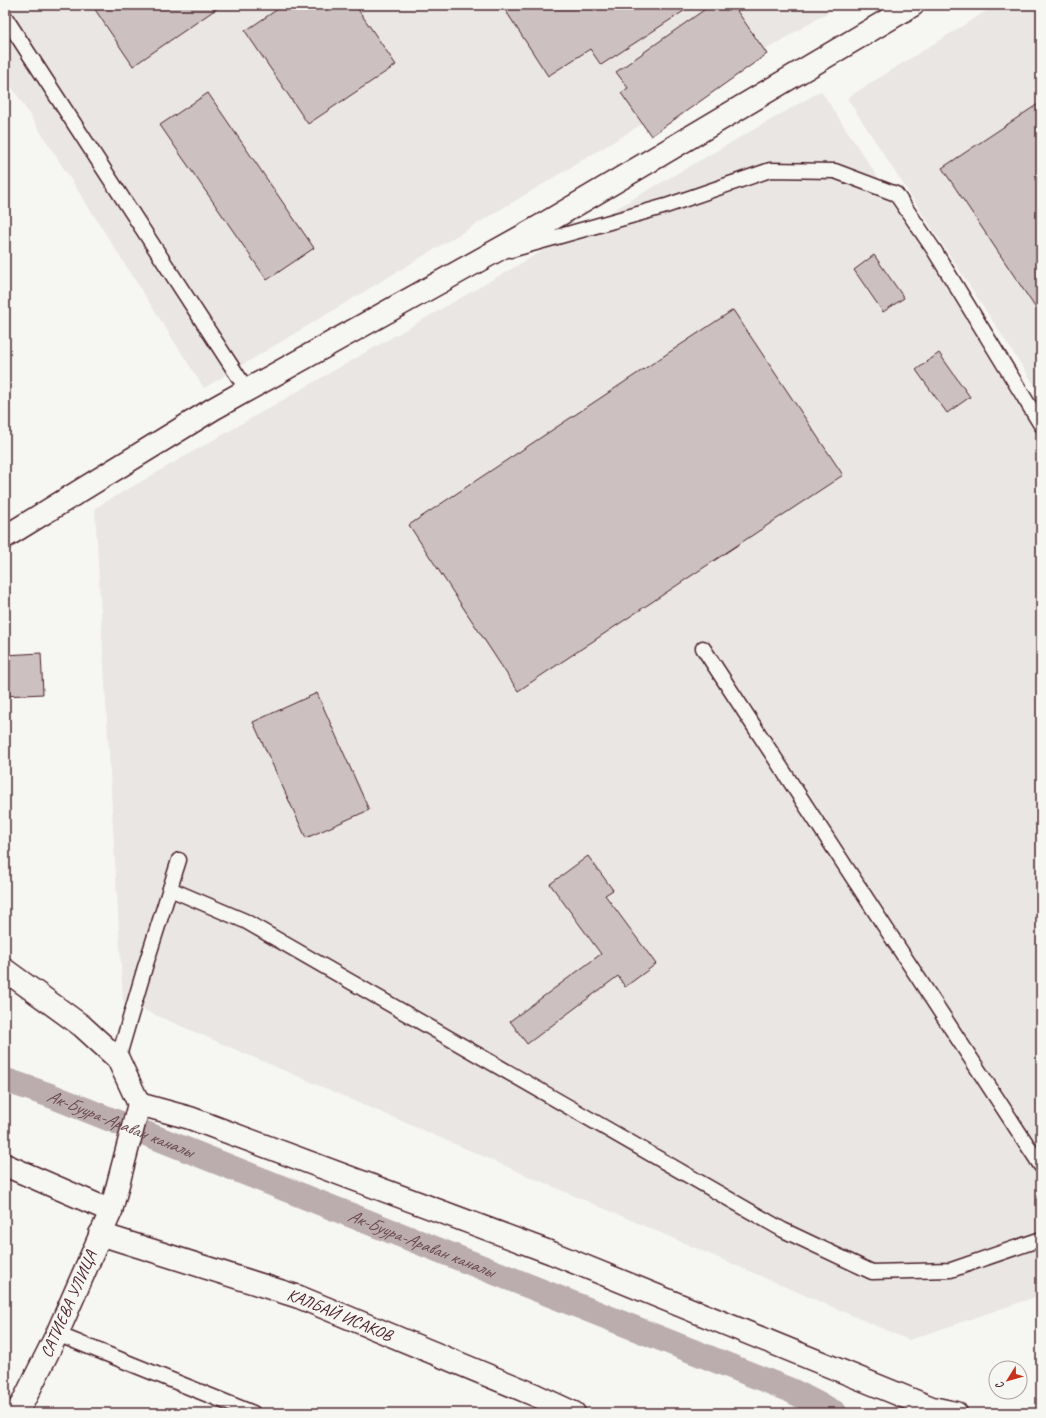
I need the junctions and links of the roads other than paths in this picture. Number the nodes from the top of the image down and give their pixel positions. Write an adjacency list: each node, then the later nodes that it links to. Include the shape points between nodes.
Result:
1 (913, 5): 3 (street)
2 (5, 17): 4 (lane)
3 (483, 258): 4 (street); 5 (lane, via 666,206 770,170 835,171 896,194 934,250)
4 (247, 390): 6 (street)
5 (1041, 425)
6 (5, 537)
7 (703, 648): 14 (lane)
8 (179, 860): 9 (lane)
9 (170, 889): 11 (lane); 17 (lane, via 245,921 783,1230 872,1272 951,1270)
10 (5, 970): 11 (street, via 82,1026)
11 (118, 1059): 12 (street)
12 (139, 1104): 15 (street, САТИЕВА УЛИЦА); 22 (street, via 190,1118 544,1250 932,1408)
13 (5, 1165): 15 (street)
14 (1041, 1166)
15 (114, 1202): 16 (street, САТИЕВА УЛИЦА)
16 (100, 1234): 18 (street, САТИЕВА УЛИЦА); 21 (street, КАЛБАЙ ИСАКОВ, via 299,1297)
17 (1041, 1239)
18 (57, 1334): 19 (street, САТИЕВА УЛИЦА); 20 (lane)
19 (15, 1413)
20 (253, 1413)
21 (574, 1413)
22 (956, 1413)

